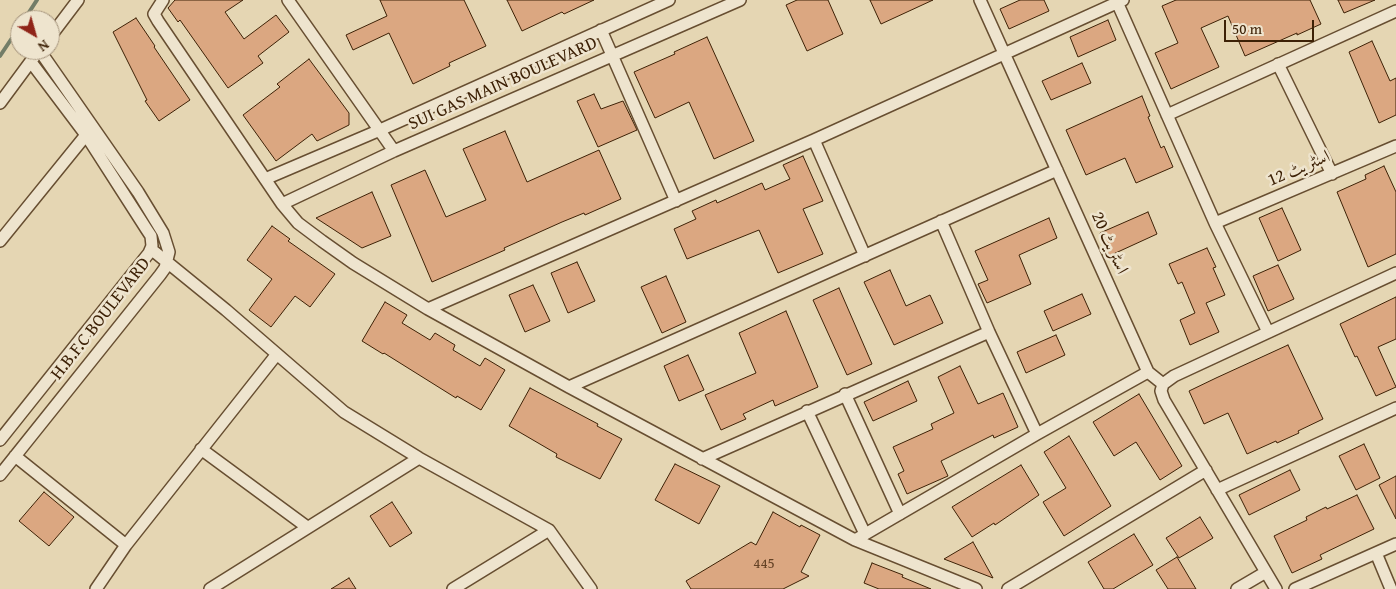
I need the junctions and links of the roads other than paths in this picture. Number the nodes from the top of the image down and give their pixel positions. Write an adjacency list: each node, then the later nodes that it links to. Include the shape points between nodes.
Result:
1 (78, 0): 9 (street)
2 (163, 0): 25 (street, via 154,14)
3 (669, 0): 10 (street, SUI GAS MAIN BOULEVARD)
4 (740, 0): 12 (street, SUI GAS MAIN BOULEVARD)
5 (980, 0): 11 (street, اسٹریٹ 20)
6 (290, 1): 18 (street)
7 (1120, 1): 11 (street); 17 (street)
8 (1396, 12): 15 (street)
9 (60, 24)
10 (601, 30): 12 (street); 18 (street, SUI GAS MAIN BOULEVARD)
11 (1004, 54): 20 (street); 23 (street, اسٹریٹ 20)
12 (613, 55): 22 (street, SUI GAS MAIN BOULEVARD); 26 (street)
13 (47, 60): 33 (street, H.B.F.C BOULEVARD, via 153,216 167,242)
14 (31, 62): 16 (street); 19 (street, H.B.F.C BOULEVARD)
15 (1278, 64): 17 (street); 24 (street)
16 (0, 104)
17 (1167, 115): 29 (street)
18 (380, 130): 22 (street); 25 (street, SUI GAS MAIN BOULEVARD)
19 (86, 136): 30 (street); 31 (street, H.B.F.C BOULEVARD, via 148,230)
20 (814, 140): 26 (street); 32 (street)
21 (1396, 146): 24 (street, اسٹریٹ 12)
22 (394, 151): 27 (street, SUI GAS MAIN BOULEVARD)
23 (1057, 170): 28 (street); 39 (street, اسٹریٹ 20)
24 (1332, 174): 29 (street, اسٹریٹ 12)
25 (265, 179): 27 (street)
26 (676, 200): 35 (street)
27 (282, 204): 35 (street, via 298,223 322,241)
28 (941, 221): 32 (street); 36 (street)
29 (1216, 223): 37 (street)
30 (0, 241)
31 (151, 249): 33 (street); 46 (street, H.B.F.C BOULEVARD)
32 (864, 256): 41 (street)
33 (167, 261): 38 (street); 48 (street, H.B.F.C BOULEVARD, via 160,275)
34 (1396, 273): 37 (street)
35 (428, 309): 41 (street)
36 (989, 332): 42 (street); 45 (street)
37 (1268, 332): 40 (street, via 1174,376)
38 (277, 354): 47 (street); 49 (street, via 344,412)
39 (1148, 372): 40 (street, اسٹریٹ 20); 45 (street)
40 (1164, 384): 51 (street, via 1162,396)
41 (569, 388): 50 (street)
42 (845, 394): 44 (street); 54 (street)
43 (1396, 408): 53 (street)
44 (807, 411): 50 (street); 57 (street)
45 (1037, 434): 54 (street)
46 (0, 440)
47 (201, 449): 55 (street); 59 (street)
48 (15, 456): 52 (street, H.B.F.C BOULEVARD); 59 (street)
49 (419, 458): 55 (street); 56 (street)
50 (702, 459): 57 (street)
51 (1206, 470): 53 (street); 67 (street)
52 (0, 475)
53 (1217, 490): 61 (street)
54 (900, 514): 57 (street)
55 (307, 527): 63 (street)
56 (549, 530): 64 (street); 65 (street)
57 (860, 537): 66 (street)
58 (1396, 544): 60 (street)
59 (126, 545): 62 (street)
60 (1376, 553): 70 (street); 71 (street)
61 (1266, 572): 68 (street); 69 (street)
62 (96, 589)
63 (210, 589)
64 (453, 589)
65 (591, 589)
66 (976, 589)
67 (1008, 589)
68 (1237, 589)
69 (1276, 589)
70 (1295, 589)
71 (1391, 589)

